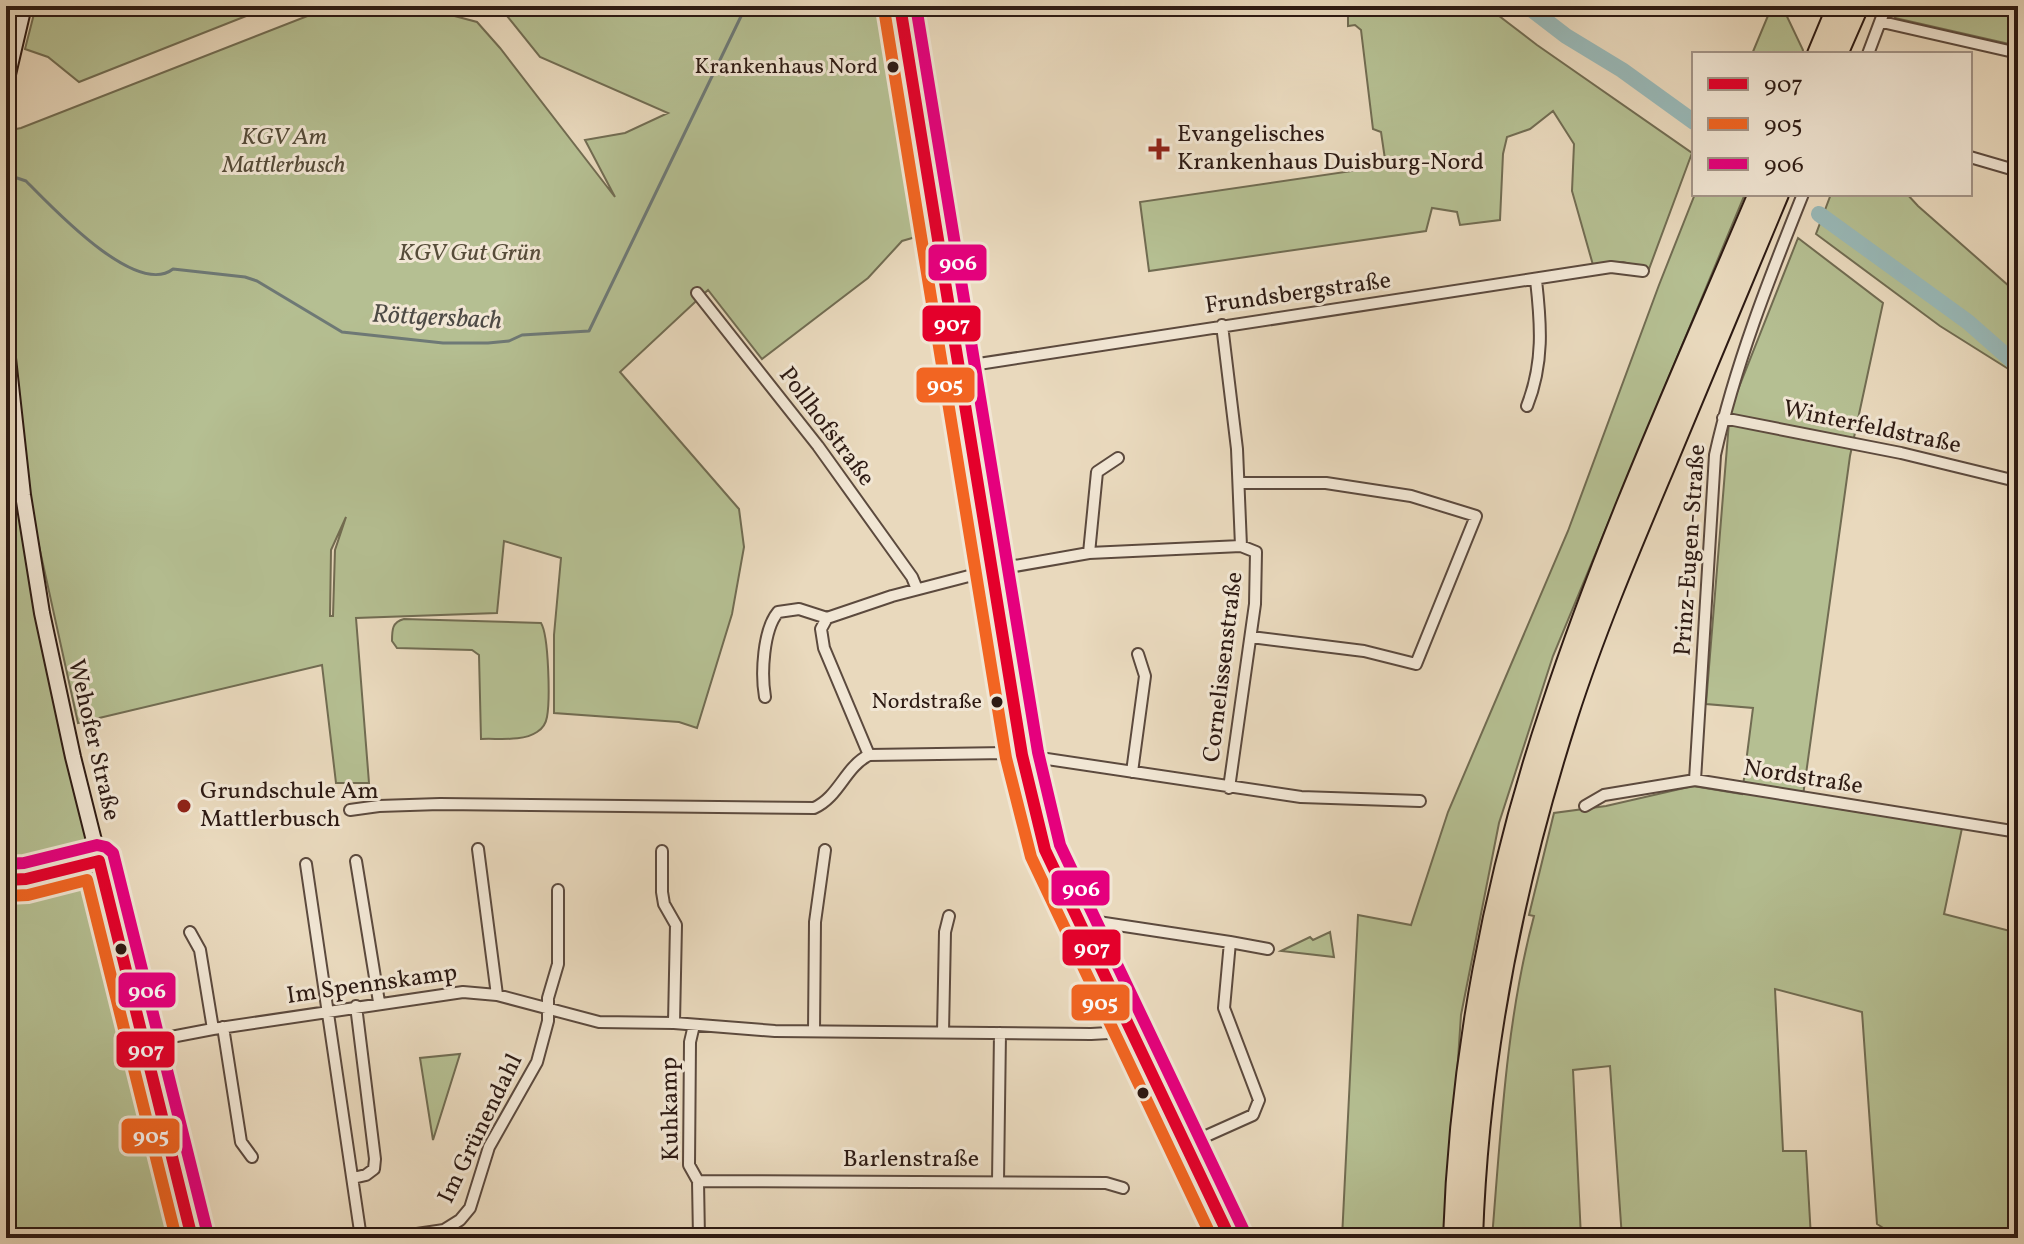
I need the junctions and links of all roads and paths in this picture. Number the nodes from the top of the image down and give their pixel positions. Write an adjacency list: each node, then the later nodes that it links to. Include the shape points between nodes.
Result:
1 (24, 6): 11 (street)
2 (900, 6): 22 (street)
3 (1861, 6): 7 (highway)
4 (1886, 6): 6 (street)
5 (1835, 12): 8 (highway)
6 (1882, 22): 9 (street); 10 (street)
7 (1840, 48)
8 (1819, 52)
9 (1869, 52)
10 (2018, 53)
11 (6, 83)
12 (1972, 158): 13 (street)
13 (2018, 171)
14 (1758, 196): 80 (highway, via 1583,617 1529,779 1476,1020)
15 (1777, 196): 81 (highway, via 1600,623 1546,784 1493,1022)
16 (1802, 196): 24 (street, Prinz-Eugen-Straße)
17 (1643, 271): 18 (street, Frundsbergstraße, via 1611,267)
18 (1536, 280): 20 (street, Frundsbergstraße); 23 (street, via 1542,328 1537,379)
19 (697, 293): 31 (street, Pollhofstraße, via 818,446)
20 (1222, 325): 22 (street, Frundsbergstraße); 27 (street, Cornelissenstraße)
21 (6, 340): 68 (street, Wehofer Straße, via 42,613)
22 (959, 367): 30 (street)
23 (1527, 406)
24 (1723, 418): 26 (street, Winterfeldstraße); 39 (street, Prinz-Eugen-Straße, via 1711,506)
25 (1118, 458): 29 (street, via 1097,472)
26 (2012, 480)
27 (1239, 483): 28 (street, Cornelissenstraße); 33 (street, via 1338,484 1411,496 1476,516 1416,664 1364,651)
28 (1241, 546): 29 (street); 33 (street, Cornelissenstraße, via 1256,552)
29 (1089, 553): 30 (street)
30 (992, 570): 31 (street); 37 (street)
31 (917, 589): 32 (street)
32 (827, 618): 35 (street, via 799,609 778,612 772,619 763,664); 36 (street, via 821,629 824,648)
33 (1251, 637): 40 (street, Cornelissenstraße)
34 (1138, 654): 38 (street, via 1145,676)
35 (765, 697)
36 (869, 755): 37 (street); 43 (street, via 830,799 814,808 440,804)
37 (1022, 755): 38 (street); 52 (street, via 1045,850)
38 (1132, 772): 40 (street)
39 (1695, 780): 42 (street, Nordstraße, via 1604,795); 44 (street, Nordstraße)
40 (1229, 788): 41 (street, via 1301,797)
41 (1420, 801)
42 (1585, 806)
43 (350, 810)
44 (2018, 832)
45 (478, 849): 56 (street)
46 (825, 850): 65 (street, via 815,922)
47 (662, 851): 61 (street, Kuhkamp, via 664,904 676,925)
48 (356, 861): 57 (street)
49 (306, 864): 60 (street)
50 (558, 890): 59 (street, Im Grünendahl, via 558,964)
51 (949, 916): 66 (street)
52 (1081, 925): 54 (street, via 1098,922); 63 (street)
53 (190, 932): 64 (street, via 200,950)
54 (1230, 942): 55 (street); 69 (street, via 1224,1008 1258,1105 1253,1115)
55 (1268, 949)
56 (497, 995): 57 (street, Im Spennskamp, via 463,992); 59 (street, Im Spennskamp)
57 (379, 1002): 58 (street, Im Spennskamp)
58 (356, 1006): 60 (street, Im Spennskamp); 71 (street, via 375,1159 374,1169)
59 (549, 1009): 61 (street, Im Spennskamp, via 599,1022); 77 (street, Im Grünendahl, via 537,1062 489,1147 470,1208 444,1230)
60 (327, 1011): 64 (street, Im Spennskamp); 71 (street)
61 (674, 1023): 62 (street, Im Spennskamp)
62 (694, 1025): 65 (street, Im Spennskamp); 72 (street, Kuhkamp, via 689,1165)
63 (1128, 1025): 67 (street, Im Spennskamp, via 1100,1034); 69 (street)
64 (218, 1028): 68 (street, Im Spennskamp); 70 (street, via 241,1142)
65 (814, 1031): 66 (street, Im Spennskamp)
66 (943, 1032): 67 (street, Im Spennskamp)
67 (1000, 1033): 73 (street)
68 (145, 1042): 75 (street, Wehofer Straße)
69 (1186, 1145): 79 (street)
70 (252, 1157)
71 (353, 1178): 76 (street)
72 (698, 1181): 73 (street, Barlenstraße); 78 (street, Kuhkamp)
73 (998, 1181): 74 (street, Barlenstraße, via 1106,1183)
74 (1123, 1188)
75 (192, 1238)
76 (361, 1238)
77 (390, 1238)
78 (699, 1238)
79 (1230, 1238)
80 (1454, 1238)
81 (1472, 1238)

